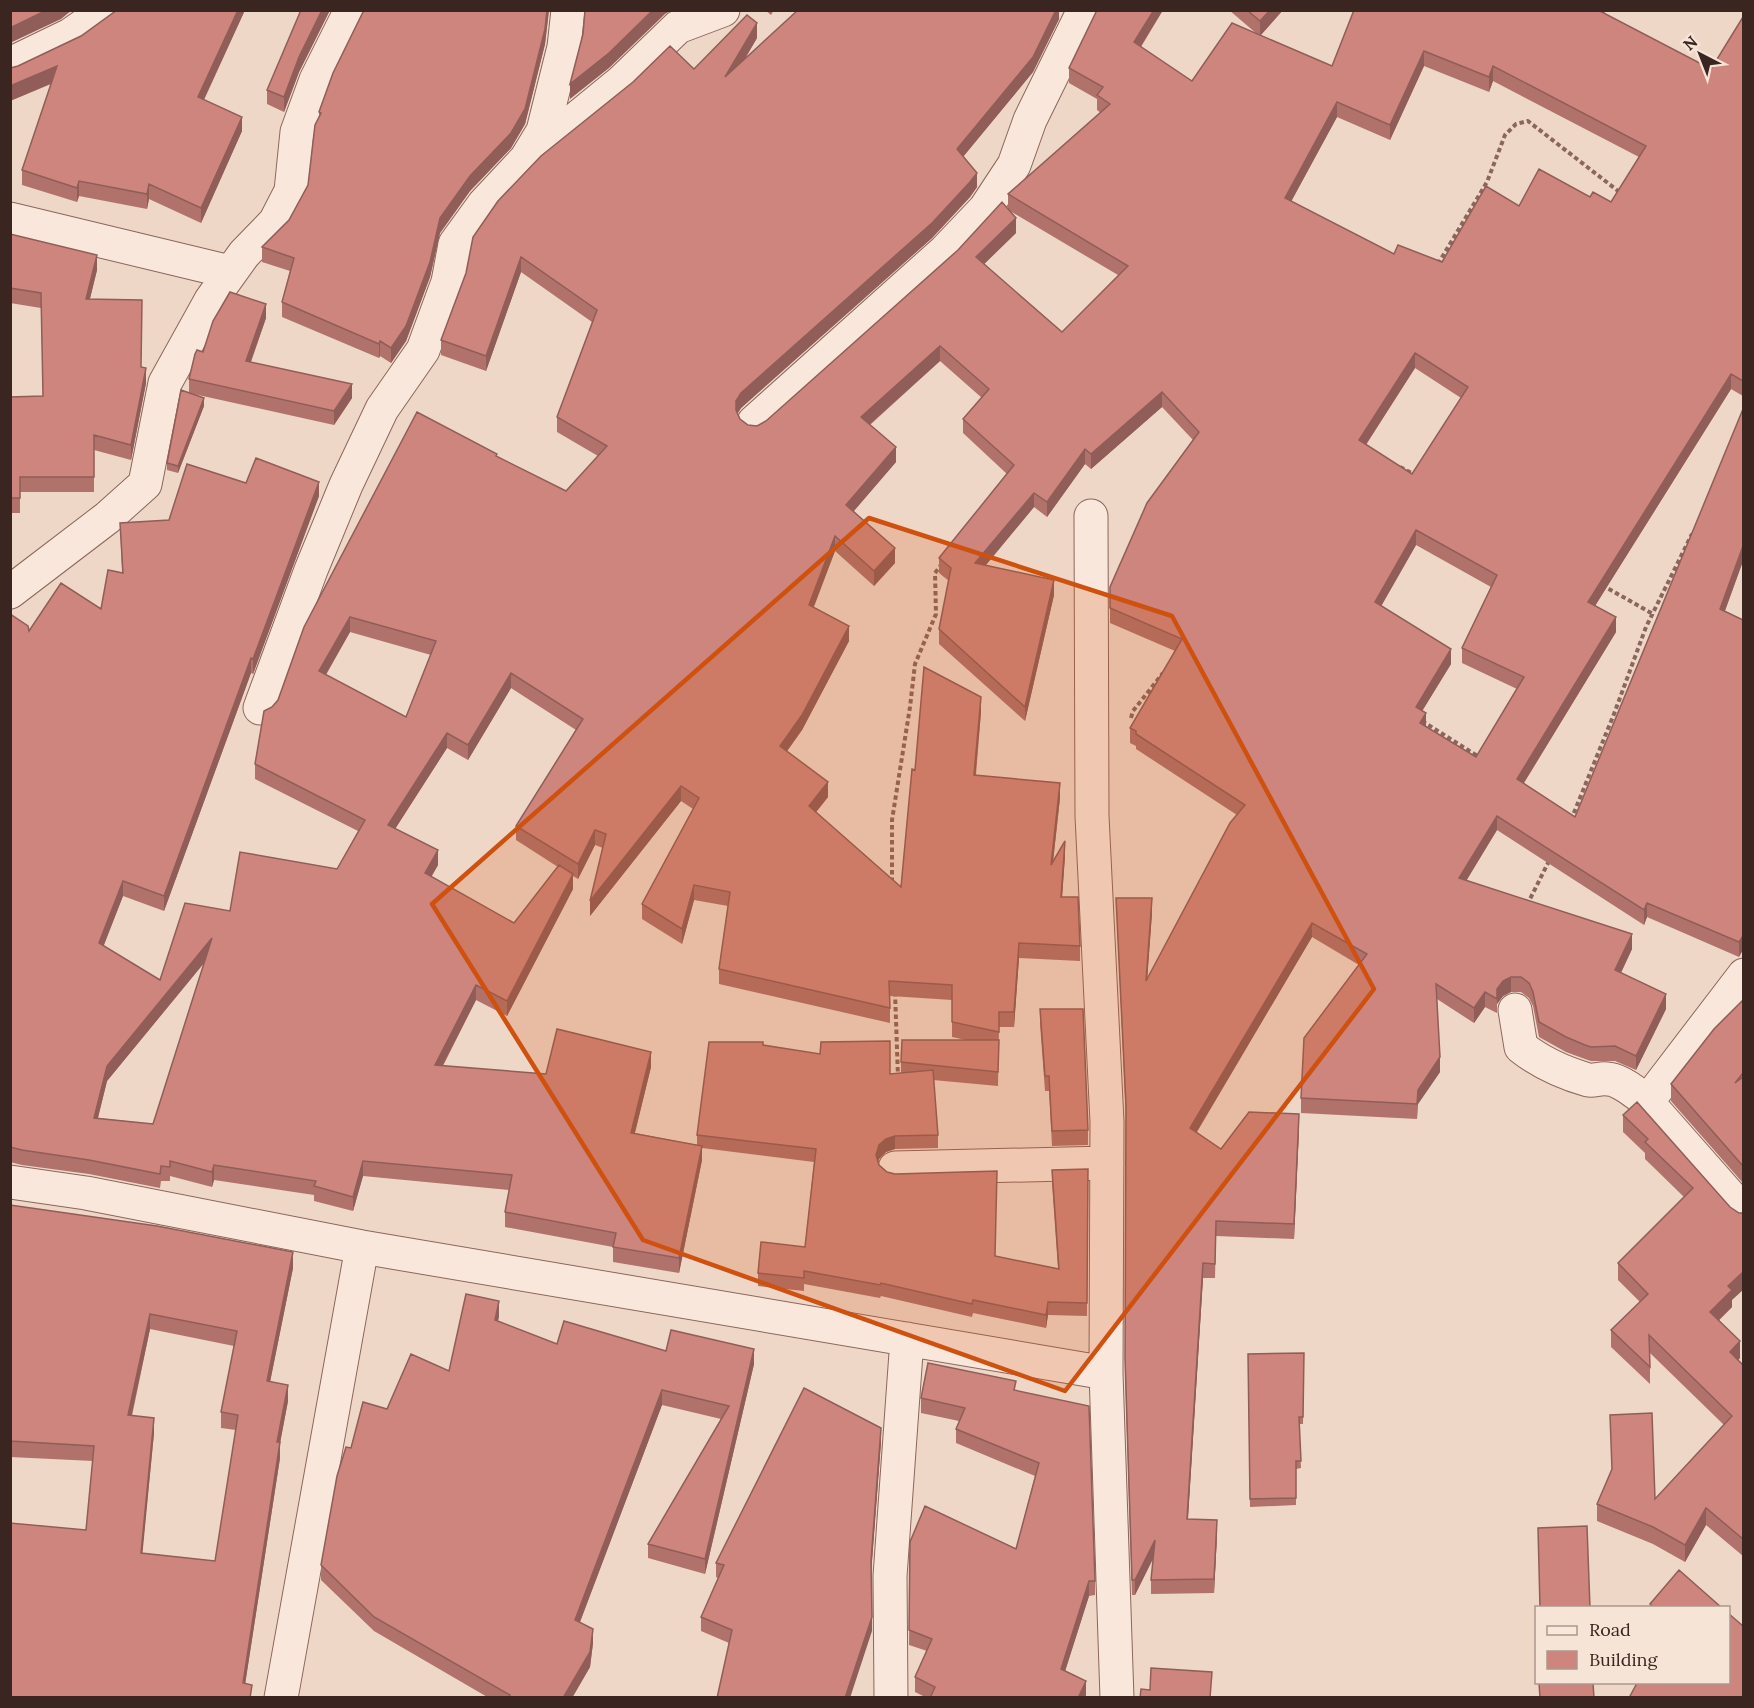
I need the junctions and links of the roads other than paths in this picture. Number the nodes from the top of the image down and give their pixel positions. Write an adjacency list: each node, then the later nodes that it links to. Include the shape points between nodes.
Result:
1 (106, 10): 6 (street, via 70,35)
2 (351, 10): 9 (street, via 316,80 297,132 291,191 275,222)
3 (568, 10): 7 (street, via 564,47 543,131)
4 (723, 10): 7 (street, via 678,27 621,82)
5 (1084, 10): 10 (street, via 1030,120 1014,165 985,210 945,251)
6 (10, 64)
7 (526, 159): 13 (street, via 484,204 455,244 448,282 423,351 382,409 346,485)
8 (10, 219): 9 (street)
9 (230, 272): 12 (street, via 165,383 145,484 115,512)
10 (754, 422)
11 (1091, 516): 17 (street, via 1092,816)
12 (10, 592)
13 (260, 708)
14 (1743, 975): 16 (street)
15 (1515, 1010): 16 (street, via 1521,1047 1538,1060 1592,1081 1609,1078)
16 (1647, 1102): 20 (street)
17 (1107, 1163): 18 (street); 23 (street)
18 (895, 1168)
19 (10, 1182): 21 (street)
20 (1738, 1196)
21 (362, 1247): 22 (street); 24 (street)
22 (907, 1338): 23 (street); 25 (street, via 890,1576)
23 (1106, 1372): 26 (street)
24 (281, 1698)
25 (891, 1698)
26 (1117, 1698)

